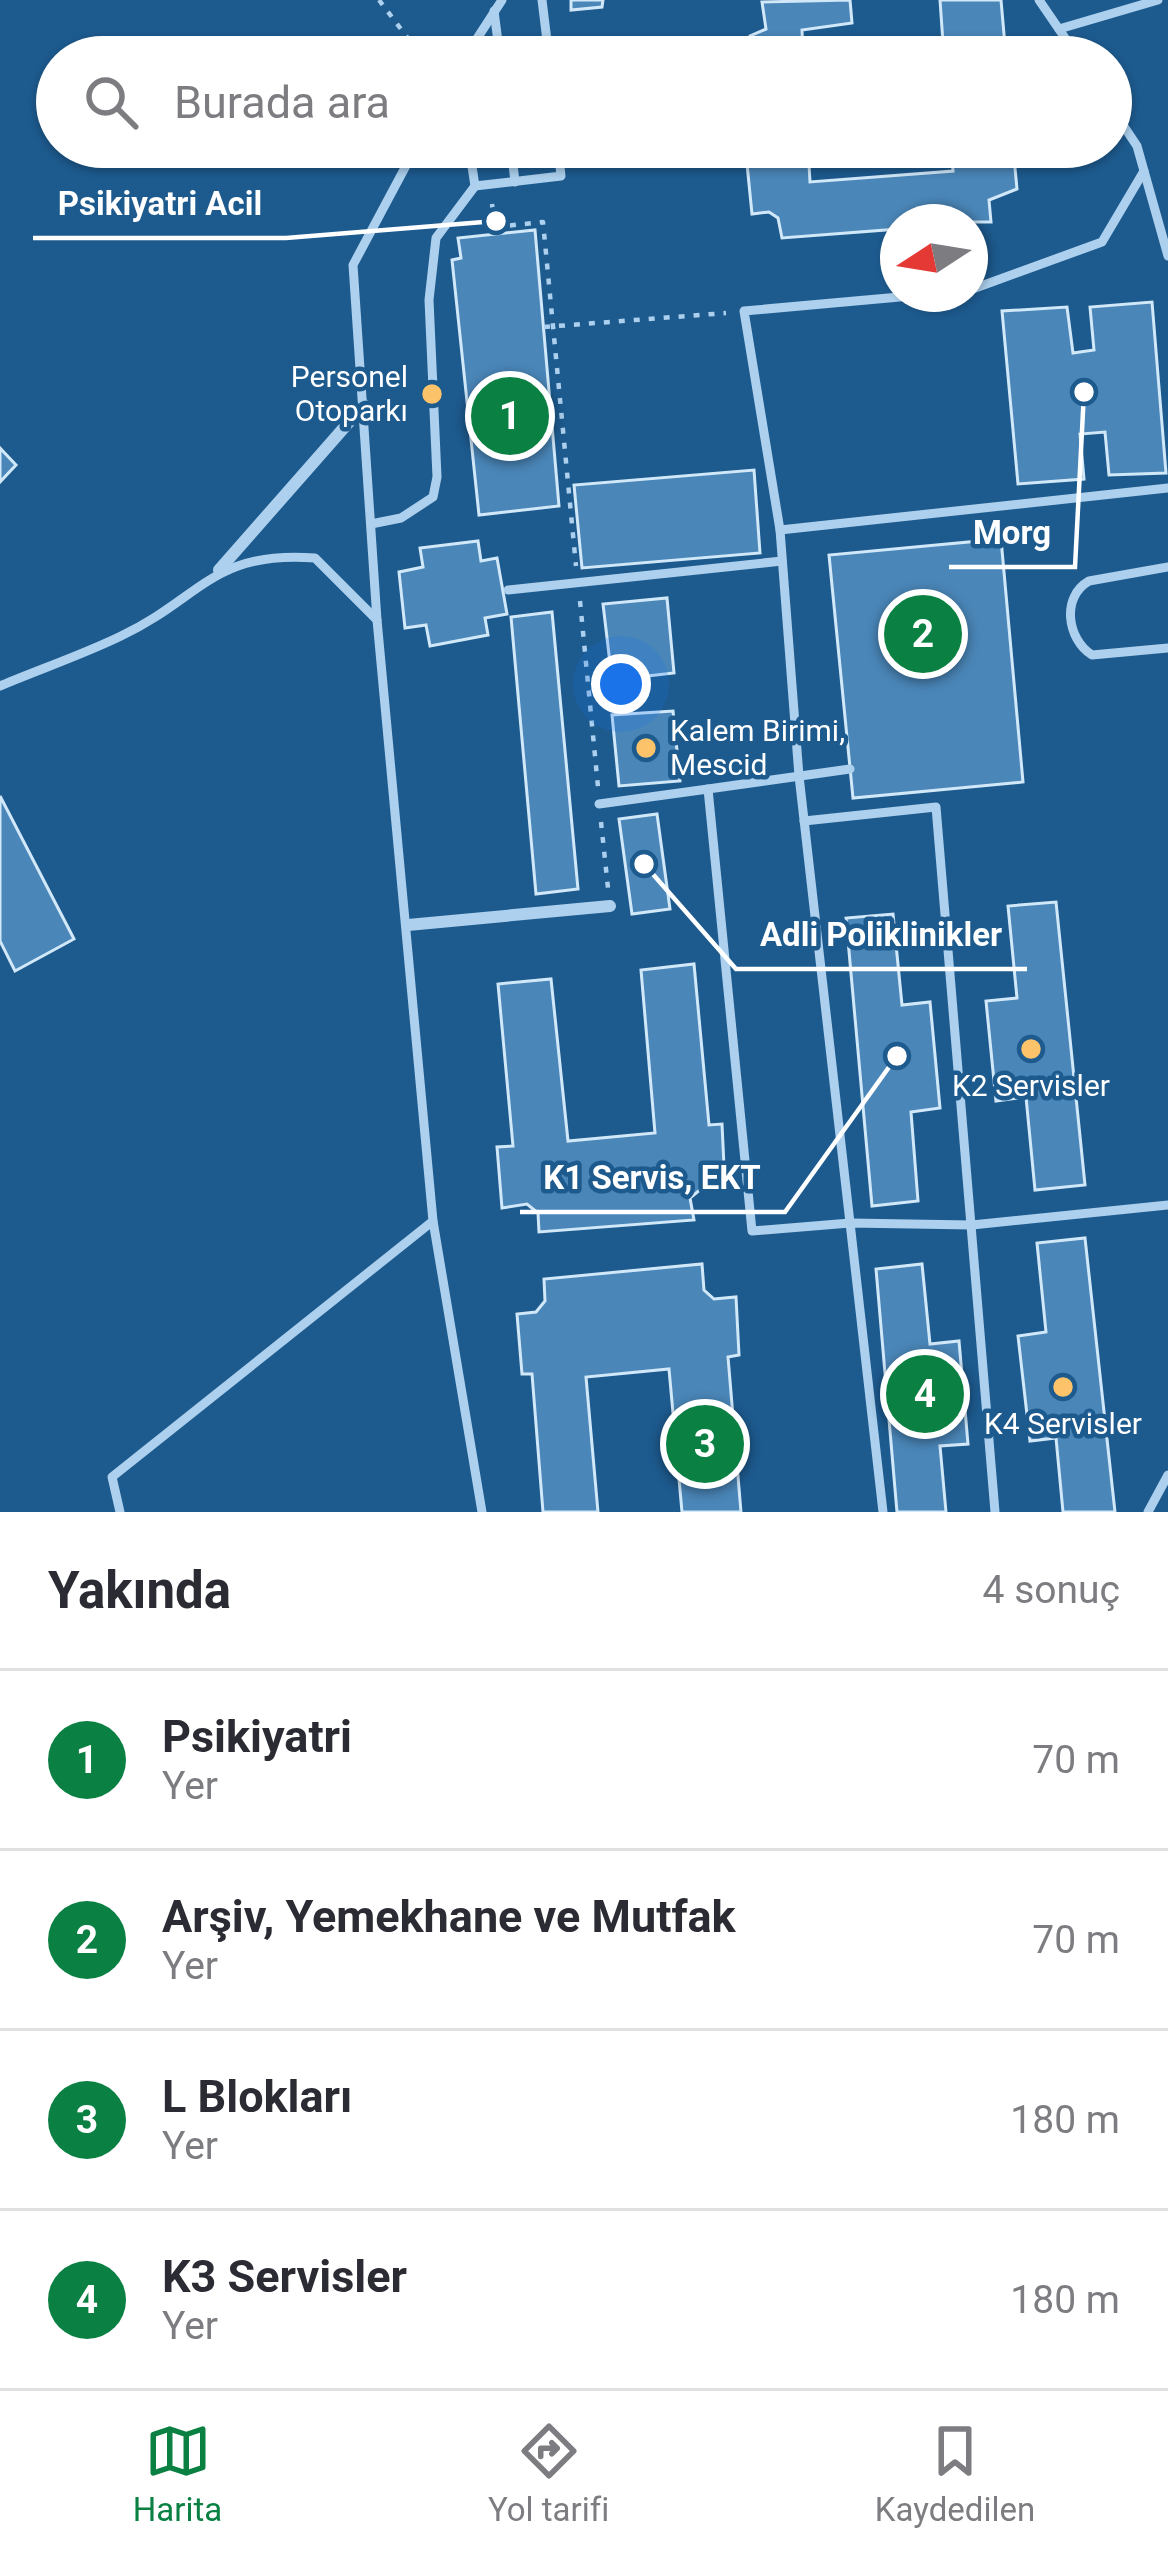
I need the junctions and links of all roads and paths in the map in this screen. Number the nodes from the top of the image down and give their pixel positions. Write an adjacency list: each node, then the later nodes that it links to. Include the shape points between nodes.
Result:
1 (379, 0): 8 (path)
2 (502, 0): 6 (lane)
3 (542, 0): 11 (lane)
4 (1039, 0): 7 (lane)
5 (1158, 0): 7 (lane)
6 (494, 11): 9 (lane); 10 (lane)
7 (1059, 29): 12 (lane)
8 (406, 36)
9 (478, 36)
10 (497, 36)
11 (546, 36)
12 (1064, 36)
13 (1132, 138): 18 (lane)
14 (405, 168): 28 (lane, via 353,265)
15 (473, 168): 21 (lane)
16 (513, 168): 19 (lane)
17 (560, 168): 19 (lane, via 561,176)
18 (1144, 171): 22 (lane); 23 (lane, via 1102,242)
19 (515, 182): 20 (lane)
20 (490, 185): 21 (lane); 26 (path, via 495,230 543,222)
21 (476, 187): 30 (lane, via 436,238 429,300 433,497 400,518)
22 (1168, 256)
23 (988, 283)
24 (880, 299): 25 (lane)
25 (744, 311): 26 (path); 31 (lane)
26 (553, 326): 27 (path); 35 (path)
27 (544, 327)
28 (364, 405): 30 (lane); 34 (street)
29 (1168, 488): 31 (lane)
30 (371, 524): 37 (lane)
31 (780, 530): 32 (lane)
32 (782, 561): 35 (lane); 41 (lane)
33 (1168, 567): 38 (lane, via 1088,581 1070,604 1074,633 1092,655)
34 (219, 570): 37 (lane, via 279,556 315,559); 39 (lane, via 126,634)
35 (578, 582): 36 (lane); 43 (path)
36 (508, 590)
37 (377, 620): 46 (lane)
38 (1168, 648)
39 (0, 686)
40 (850, 769): 41 (lane)
41 (799, 776): 42 (lane); 44 (lane)
42 (708, 788): 43 (lane); 49 (lane, via 752,1231)
43 (599, 804): 45 (path)
44 (804, 821): 49 (lane); 50 (lane, via 936,807)
45 (610, 906): 46 (street)
46 (408, 925): 48 (lane)
47 (1168, 1205): 50 (lane)
48 (433, 1221): 52 (lane, via 112,1477); 53 (lane)
49 (850, 1222): 50 (lane); 54 (lane)
50 (972, 1225): 55 (lane)
51 (1168, 1475): 56 (lane)
52 (120, 1512)
53 (482, 1512)
54 (883, 1512)
55 (995, 1512)
56 (1148, 1512)

